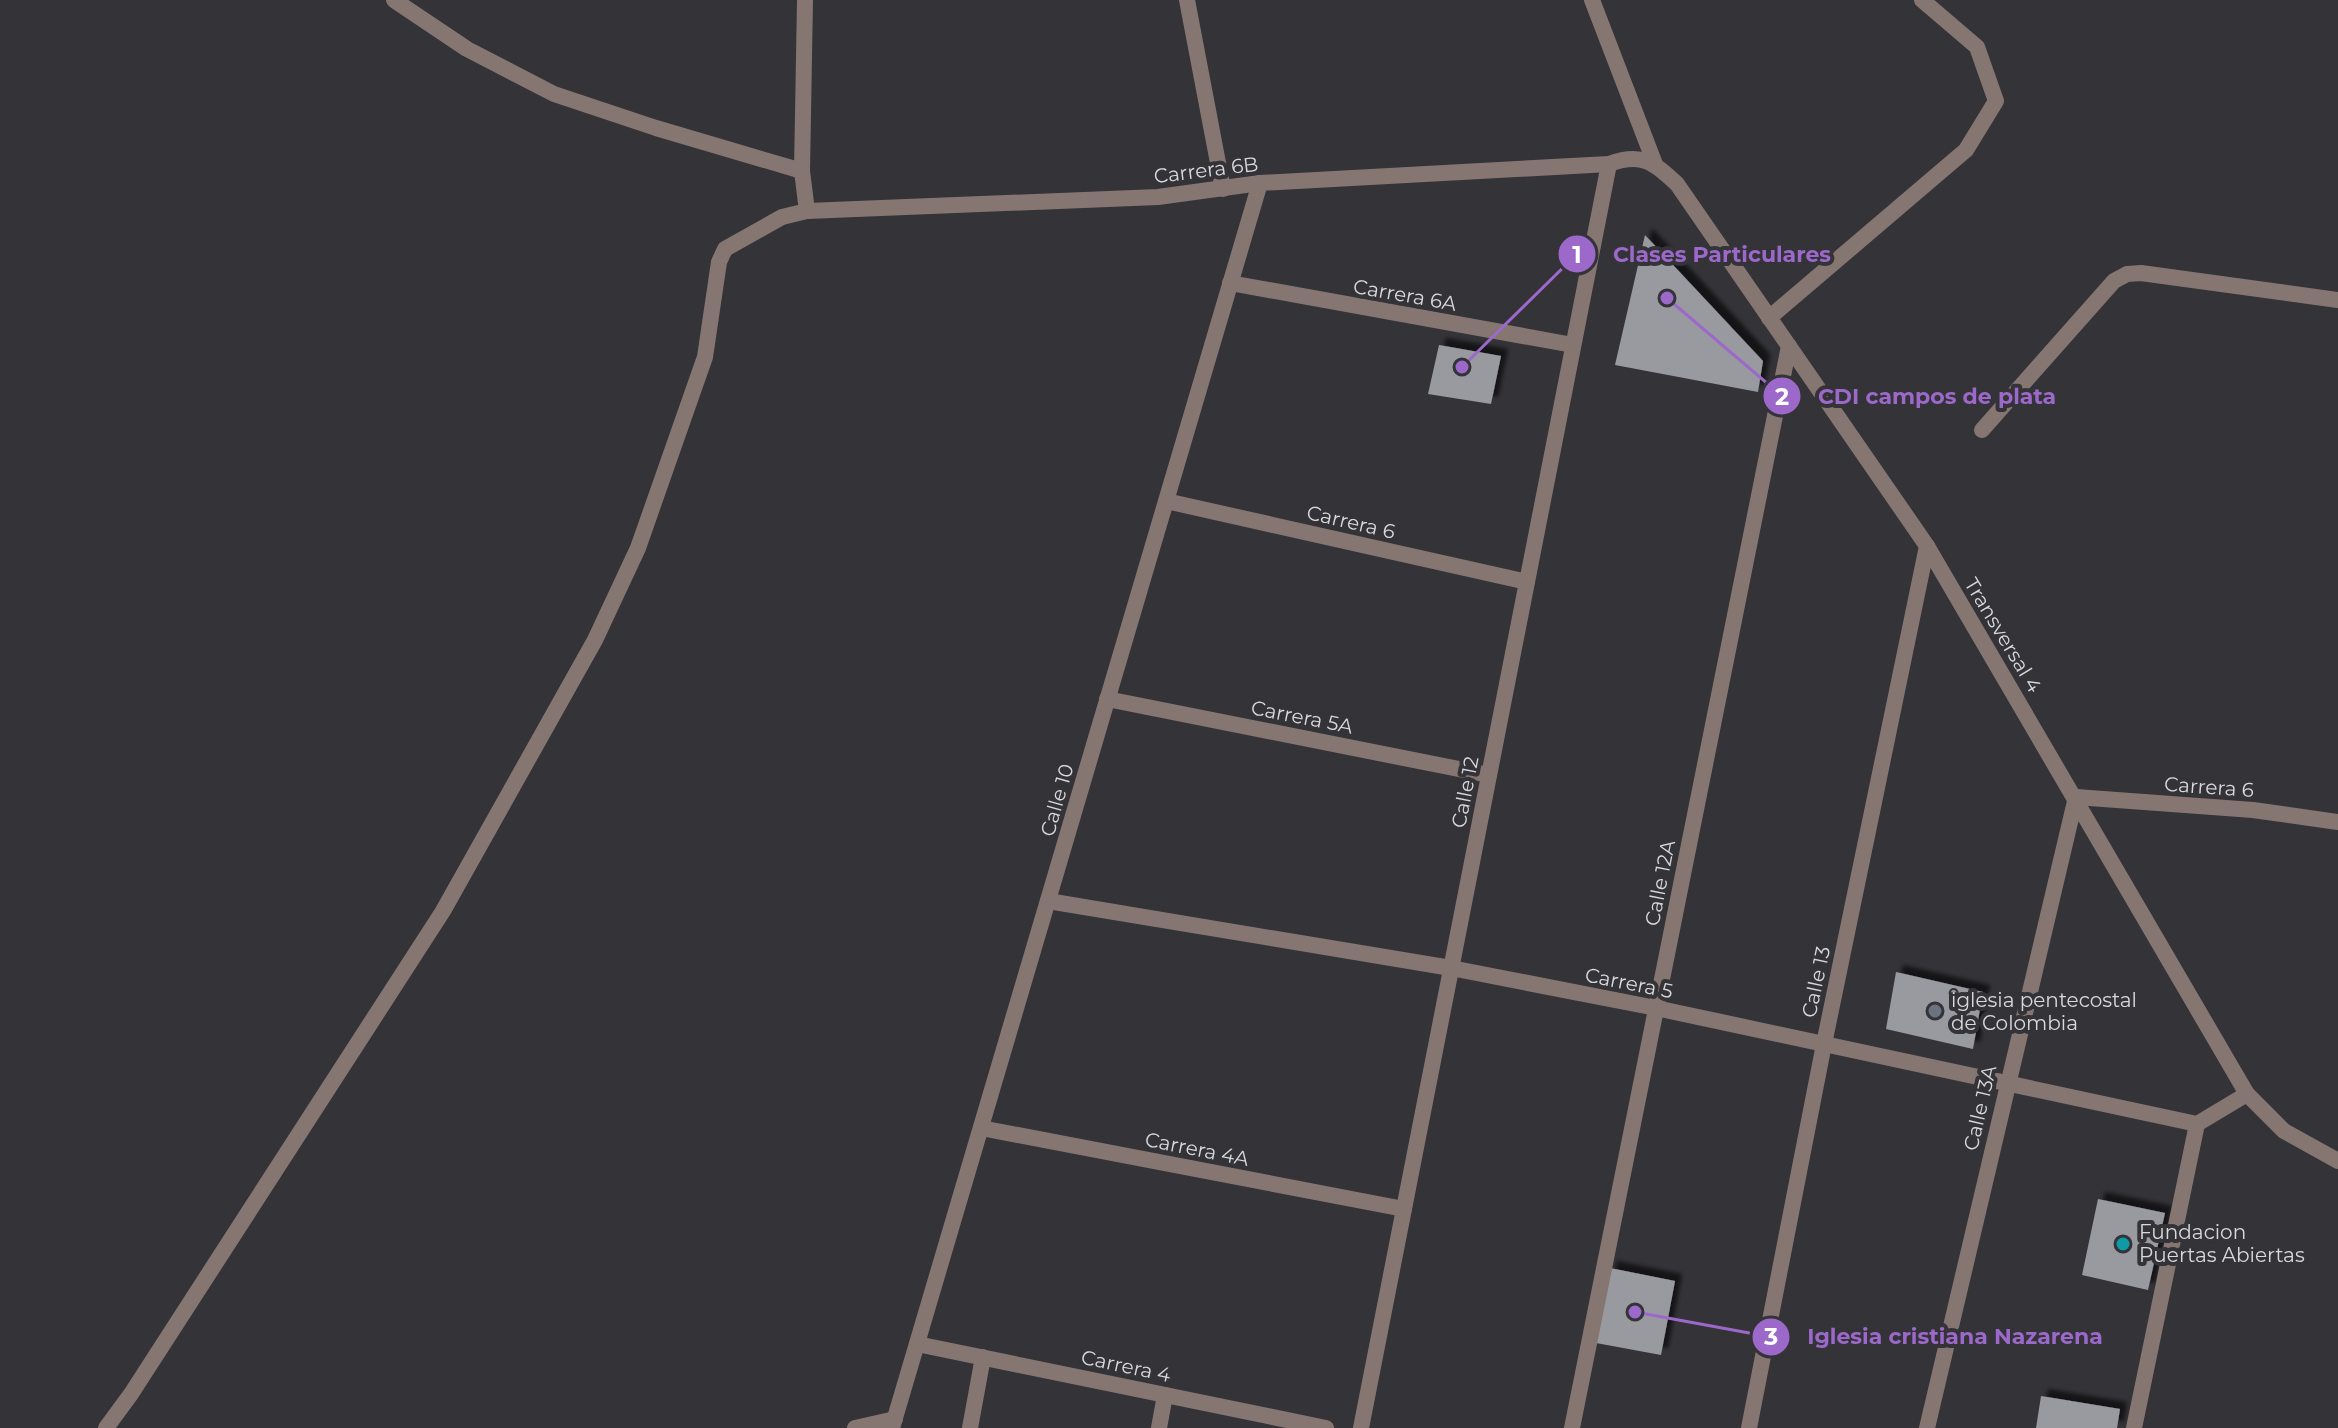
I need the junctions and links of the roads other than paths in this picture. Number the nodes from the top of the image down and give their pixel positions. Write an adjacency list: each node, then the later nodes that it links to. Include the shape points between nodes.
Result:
1 (394, 0): 8 (street, via 467,49 554,94)
2 (805, 0): 8 (street)
3 (1187, 0): 10 (street)
4 (1592, 0): 7 (street)
5 (1922, 0): 14 (street, via 1977,47 1996,101 1966,150)
6 (1609, 164): 7 (street, via 1627,158); 9 (street, Carrera 6B); 15 (street, Calle 12)
7 (1655, 164): 14 (street, Transversal 4, via 1677,184)
8 (802, 171): 11 (street)
9 (1260, 183): 10 (street, Carrera 6B); 12 (street, Calle 10)
10 (1223, 189): 11 (street, Carrera 6B, via 1158,197)
11 (807, 211): 39 (street, Carrera 6B, via 782,217 725,249 701,371 638,548 595,640 443,911)
12 (1230, 283): 15 (street, Carrera 6A); 18 (street, Calle 10)
13 (2338, 300): 17 (street, via 2127,274 2114,281)
14 (1769, 318): 16 (street, Transversal 4)
15 (1573, 345): 20 (street, Calle 12)
16 (1789, 346): 19 (street, Transversal 4); 27 (street, Calle 12A)
17 (1982, 430)
18 (1166, 501): 20 (street, Carrera 6); 21 (street, Calle 10)
19 (1927, 546): 23 (street, Transversal 4); 28 (street, Calle 13)
20 (1527, 582): 22 (street, Calle 12)
21 (1107, 699): 22 (street, Carrera 5A); 25 (street, Calle 10)
22 (1489, 775): 26 (street, Calle 12)
23 (2076, 797): 24 (street, Carrera 6); 29 (street, Calle 13A); 30 (street, Transversal 4)
24 (2338, 822)
25 (1048, 901): 26 (street, Carrera 5); 32 (street, Calle 10)
26 (1451, 968): 27 (street, Carrera 5); 34 (street, Calle 12)
27 (1656, 1008): 28 (street, Carrera 5); 45 (street, Calle 12A)
28 (1824, 1044): 29 (street, Carrera 5); 46 (street, Calle 13)
29 (2006, 1084): 31 (street, Carrera 5); 47 (street, Calle 13A)
30 (2247, 1094): 31 (street); 33 (street, Transversal 4, via 2284,1131)
31 (2197, 1124): 48 (street)
32 (981, 1128): 34 (street, Carrera 4A); 35 (street, Calle 10)
33 (2338, 1161)
34 (1404, 1209): 44 (street, Calle 12)
35 (917, 1344): 36 (street, Carrera 4); 38 (street, Calle 10)
36 (983, 1357): 37 (street, Carrera 4); 41 (street)
37 (1165, 1395): 42 (street); 43 (street, Carrera 4)
38 (894, 1424): 40 (street)
39 (106, 1428)
40 (855, 1428)
41 (970, 1428)
42 (1159, 1428)
43 (1326, 1428)
44 (1361, 1428)
45 (1572, 1428)
46 (1749, 1428)
47 (1927, 1428)
48 (2134, 1428)

